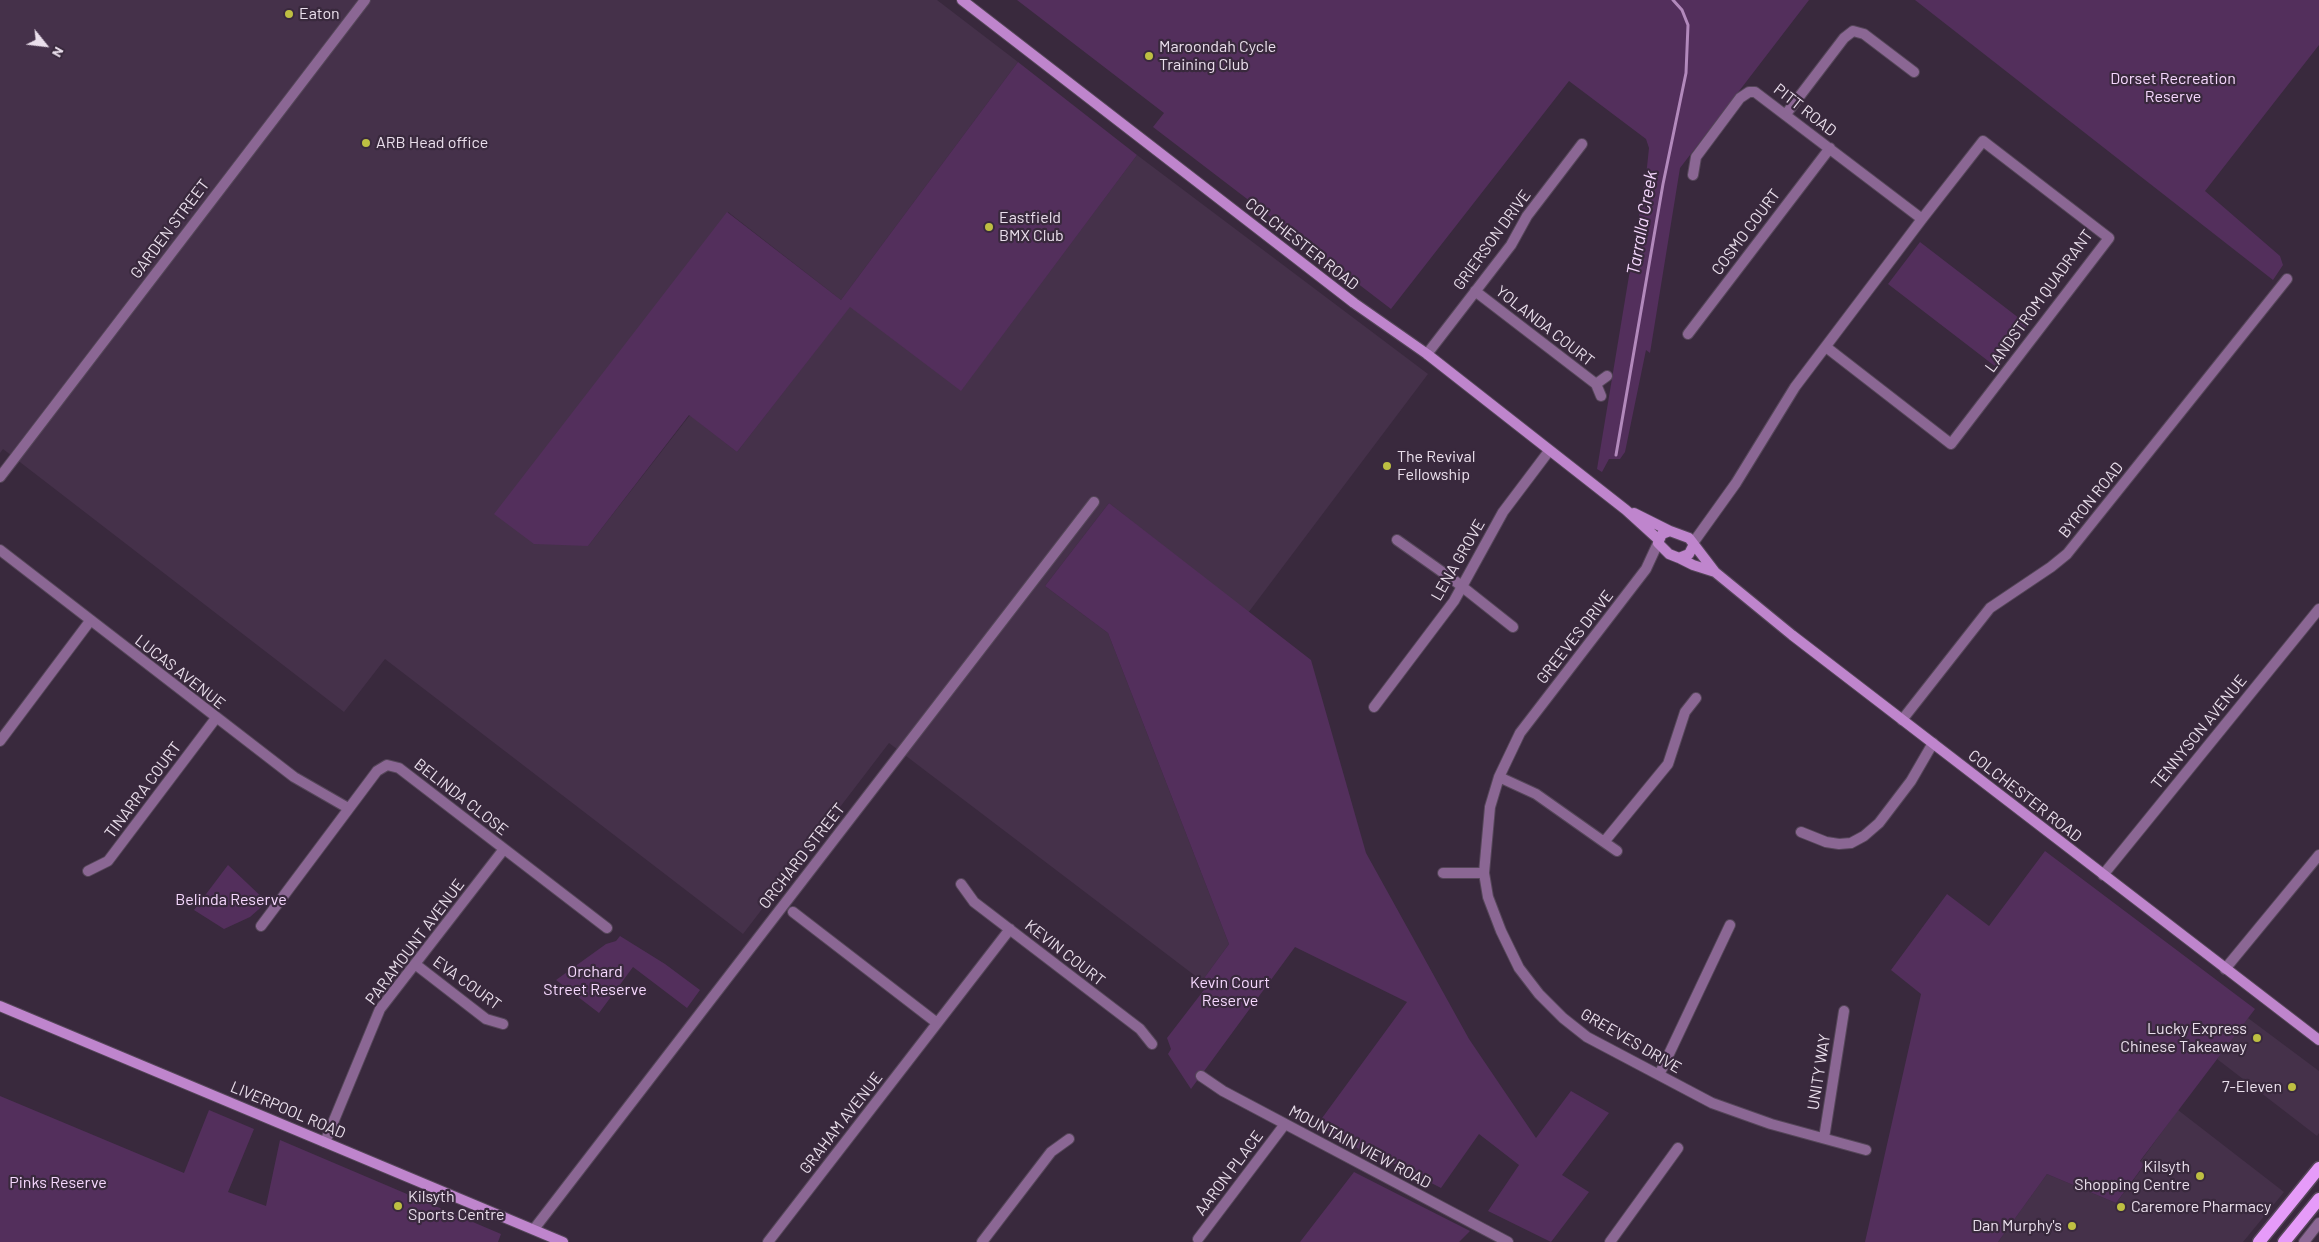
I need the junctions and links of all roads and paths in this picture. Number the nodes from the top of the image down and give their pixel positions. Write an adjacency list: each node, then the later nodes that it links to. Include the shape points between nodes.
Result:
1 (365, 0): 18 (street, GARDEN STREET)
2 (962, 0): 13 (main road, COLCHESTER ROAD, via 1354,303)
3 (1914, 72): 4 (street, via 1864,34 1853,31 1844,38)
4 (1786, 114): 6 (street, PITT ROAD); 7 (street, PITT ROAD, via 1759,93 1744,94 1696,157)
5 (1582, 144): 10 (street, GRIERSON DRIVE)
6 (1830, 148): 8 (street, PITT ROAD); 11 (street, COSMO COURT)
7 (1693, 175)
8 (1922, 219): 12 (street, LANDSTROM QUADRANT); 12 (street, LANDSTROM QUADRANT, via 1983,141 2109,238 1951,444)
9 (2287, 279): 38 (street, BYRON ROAD, via 2067,554 1990,608)
10 (1475, 291): 13 (street, GRIERSON DRIVE); 15 (street, YOLANDA COURT)
11 (1688, 334)
12 (1826, 346): 21 (street, LANDSTROM QUADRANT, via 1795,387 1736,483)
13 (1427, 354): 17 (main road, COLCHESTER ROAD)
14 (1607, 376): 15 (street, YOLANDA COURT)
15 (1596, 384): 16 (street, YOLANDA COURT)
16 (1601, 396)
17 (1549, 451): 20 (main road, COLCHESTER ROAD); 31 (street, LENA GROVE, via 1503,512)
18 (0, 476)
19 (1094, 502): 77 (street, ORCHARD STREET)
20 (1626, 510): 22 (main road, COLCHESTER ROAD); 25 (main road, COLCHESTER ROAD)
21 (1706, 522): 23 (street, LANDSTROM QUADRANT); 26 (street, LANDSTROM QUADRANT)
22 (1670, 531): 23 (main road, COLCHESTER ROAD); 25 (main road, via 1662,534)
23 (1684, 535): 26 (main road, COLCHESTER ROAD)
24 (1397, 540): 31 (street)
25 (1659, 541): 28 (main road, COLCHESTER ROAD); 29 (street, GREEVES DRIVE)
26 (1693, 544): 28 (main road, via 1689,554); 30 (main road, COLCHESTER ROAD)
27 (0, 550): 33 (street, LUCAS AVENUE)
28 (1674, 556): 29 (street, GREEVES DRIVE); 30 (main road, COLCHESTER ROAD)
29 (1646, 569): 41 (street, GREEVES DRIVE, via 1520,733)
30 (1716, 572): 38 (main road, COLCHESTER ROAD)
31 (1462, 588): 34 (street); 36 (street, LENA GROVE)
32 (2319, 608): 51 (street, TENNYSON AVENUE)
33 (90, 621): 37 (street, LUCAS AVENUE); 39 (street)
34 (1513, 627)
35 (1696, 698): 44 (street, via 1685,712 1668,764)
36 (1374, 707)
37 (216, 718): 42 (street, LUCAS AVENUE, via 294,777); 48 (street, TINARRA COURT, via 108,861)
38 (1902, 720): 40 (main road, COLCHESTER ROAD)
39 (0, 740)
40 (1933, 743): 43 (street, via 1911,781 1879,823 1864,836 1851,843 1839,844); 51 (main road, COLCHESTER ROAD)
41 (1499, 777): 44 (street, via 1536,794); 49 (street, GREEVES DRIVE, via 1490,807)
42 (348, 808): 45 (street, BELINDA CLOSE, via 377,771 393,765); 55 (street, BELINDA CLOSE)
43 (1802, 832)
44 (1604, 842): 46 (street)
45 (504, 849): 56 (street, BELINDA CLOSE); 58 (street, PARAMOUNT AVENUE)
46 (1617, 851)
47 (2319, 855): 59 (street)
48 (88, 871)
49 (1484, 873): 50 (street); 66 (street, GREEVES DRIVE, via 1488,897 1501,932 1519,968 1539,994 1587,1036)
50 (1443, 874)
51 (2103, 875): 59 (main road, COLCHESTER ROAD)
52 (961, 884): 57 (street, KEVIN COURT, via 974,902)
53 (793, 912): 62 (street)
54 (1730, 925): 66 (street)
55 (261, 926)
56 (607, 928)
57 (1010, 929): 62 (street, GRAHAM AVENUE); 65 (street, KEVIN COURT, via 1140,1029)
58 (415, 964): 63 (street, EVA COURT, via 486,1018); 71 (street, PARAMOUNT AVENUE, via 378,1014)
59 (2225, 969): 64 (main road, COLCHESTER ROAD)
60 (0, 1006): 71 (main road, LIVERPOOL ROAD)
61 (1844, 1011): 69 (street, UNITY WAY)
62 (937, 1023): 80 (street, GRAHAM AVENUE)
63 (503, 1024)
64 (2319, 1040)
65 (1152, 1044)
66 (1660, 1075): 69 (street, GREEVES DRIVE, via 1712,1102 1771,1124)
67 (1201, 1076): 68 (street, MOUNTAIN VIEW ROAD)
68 (1285, 1124): 78 (street, AARON PLACE); 82 (street, MOUNTAIN VIEW ROAD)
69 (1824, 1138): 73 (street, GREEVES DRIVE)
70 (1069, 1139): 81 (street, via 1051,1152)
71 (325, 1142): 77 (main road, LIVERPOOL ROAD)
72 (1678, 1148): 83 (street)
73 (1866, 1150)
74 (2319, 1168): 84 (main road)
75 (2319, 1199): 85 (main road)
76 (2319, 1223): 86 (street)
77 (534, 1229): 79 (main road, LIVERPOOL ROAD)
78 (1198, 1239)
79 (563, 1242)
80 (768, 1242)
81 (982, 1242)
82 (1508, 1242)
83 (1610, 1242)
84 (2259, 1242)
85 (2284, 1242)
86 (2304, 1242)

